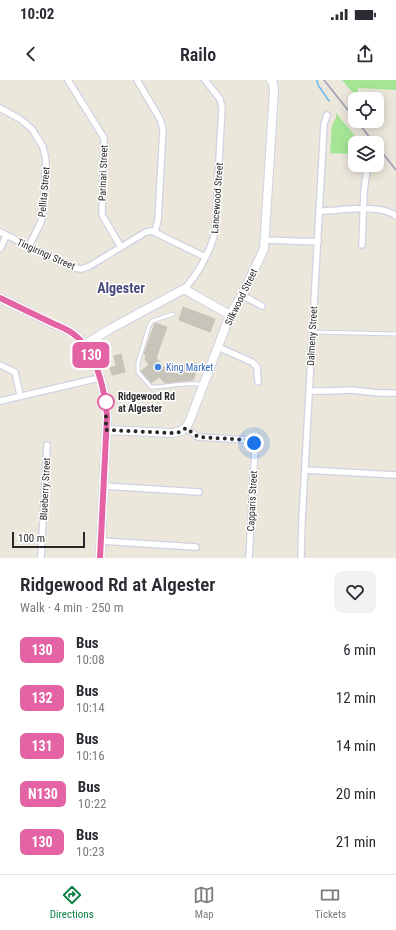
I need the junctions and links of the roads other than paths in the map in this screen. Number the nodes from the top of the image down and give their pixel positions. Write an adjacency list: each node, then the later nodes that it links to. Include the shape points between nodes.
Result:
1 (68, 80): 18 (street, Parinari Street, via 104,138 102,215)
2 (137, 80): 12 (street, via 160,119 163,129)
3 (204, 80): 20 (street, Lancewood Street, via 220,99 222,108 215,232)
4 (271, 80): 14 (street, Silkwood Street, via 274,91)
5 (0, 108): 17 (street, Pellita Street, via 32,129 43,147 46,160 43,213)
6 (327, 115): 9 (street, Dalmeny Street, via 324,124)
7 (367, 172): 8 (street)
8 (362, 209): 9 (street); 10 (street, via 384,210); 16 (street)
9 (320, 211): 15 (street, Dalmeny Street)
10 (396, 216)
11 (0, 232): 13 (street, Tingiringi Street)
12 (157, 233): 18 (street, Tingiringi Street, via 146,232); 20 (street)
13 (6, 236): 17 (street, Tingiringi Street); 19 (street)
14 (265, 240): 15 (street); 22 (street, Silkwood Street, via 264,249)
15 (318, 242): 27 (street, Dalmeny Street)
16 (362, 245)
17 (29, 246): 18 (street, Tingiringi Street, via 81,269)
18 (121, 247)
19 (0, 249)
20 (205, 257): 21 (street, Lancewood Street, via 195,276)
21 (184, 289): 26 (street); 29 (street, Lancewood Street)
22 (242, 295): 24 (street); 26 (street, Silkwood Street)
23 (0, 298): 29 (street, via 70,331)
24 (262, 306)
25 (173, 314): 34 (lane, via 155,319 149,326 138,363 138,372 150,387 196,383)
26 (230, 315): 30 (street, Silkwood Street)
27 (312, 332): 28 (lane); 35 (street, Dalmeny Street)
28 (396, 334)
29 (82, 346): 32 (street, via 92,357)
30 (218, 348): 33 (street, via 252,362 256,367); 34 (street, Silkwood Street)
31 (0, 365): 37 (street, via 15,372)
32 (97, 379): 37 (street); 40 (street, via 106,403)
33 (258, 382)
34 (204, 385): 39 (street, Silkwood Street)
35 (309, 391): 36 (street); 42 (street, Dalmeny Street)
36 (396, 393)
37 (20, 395): 38 (street)
38 (0, 401)
39 (186, 428): 40 (street, via 172,433); 50 (street, Capparis Street, via 198,437 250,440 254,443)
40 (106, 430): 44 (street)
41 (47, 445): 48 (street, Blueberry Street)
42 (305, 470): 43 (street); 51 (street, Dalmeny Street)
43 (396, 475)
44 (104, 486): 45 (street); 46 (street)
45 (199, 492)
46 (101, 541): 47 (street); 49 (street)
47 (196, 547)
48 (41, 558)
49 (100, 558)
50 (249, 558)
51 (301, 558)

